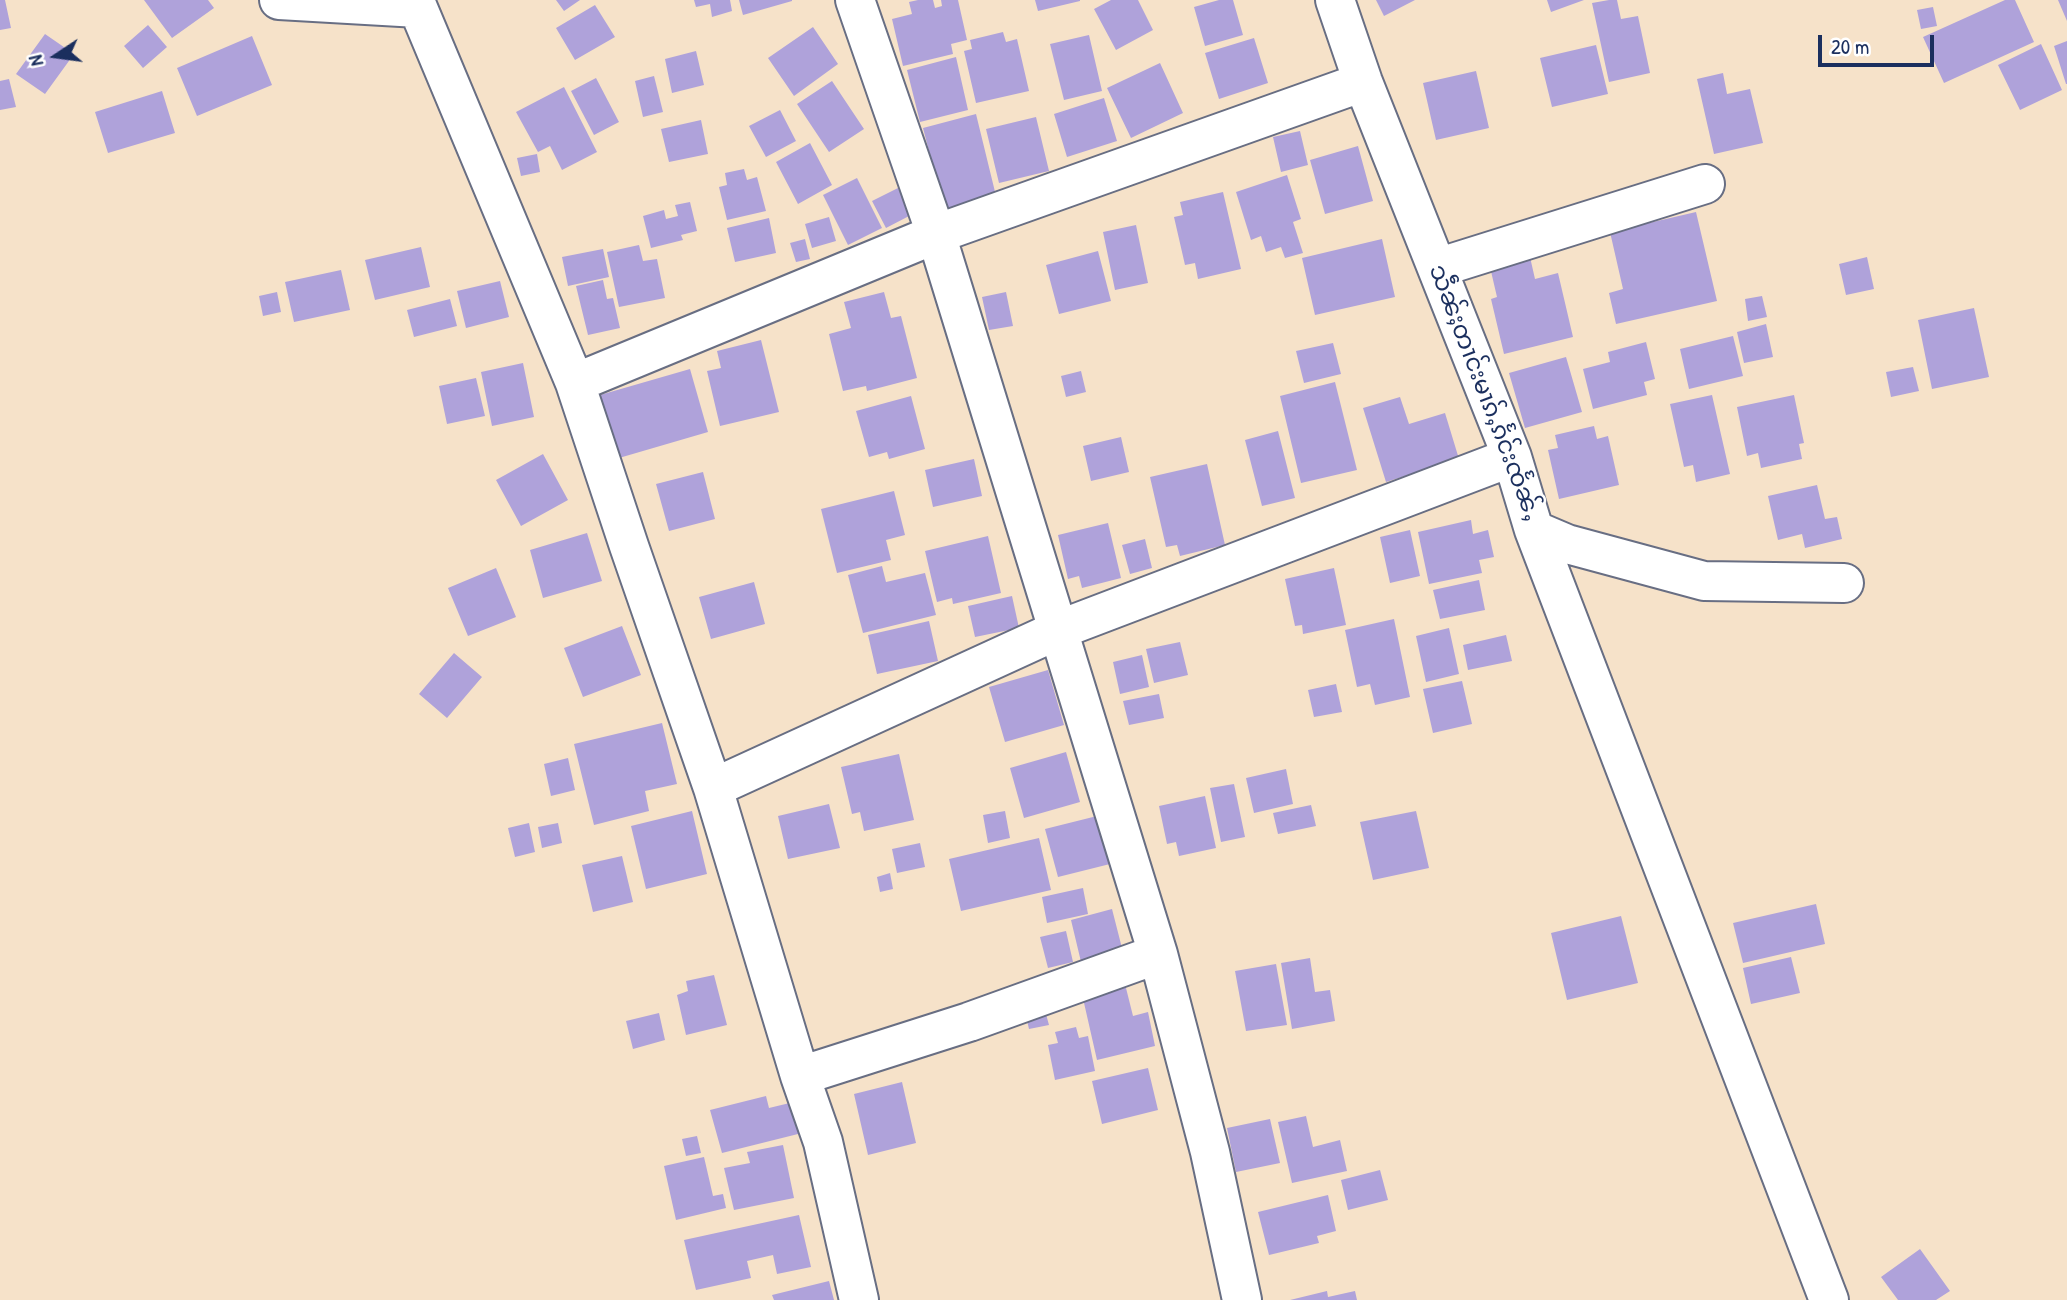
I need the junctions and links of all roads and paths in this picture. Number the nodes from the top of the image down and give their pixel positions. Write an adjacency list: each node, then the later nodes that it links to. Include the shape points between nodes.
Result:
1 (279, 0): 4 (street)
2 (855, 0): 7 (street)
3 (1335, 0): 5 (street, သဵၼ်ႈတၢင်းမၢၵ်ႇၵႅင်းၸႅၼ်ႇ)
4 (426, 4): 9 (street)
5 (1363, 82): 7 (street); 8 (street, သဵၼ်ႈတၢင်းမၢၵ်ႇၵႅင်းၸႅၼ်ႇ)
6 (1705, 184): 8 (street)
7 (936, 234): 9 (street); 13 (street)
8 (1437, 268): 10 (street, သဵၼ်ႈတၢင်းမၢၵ်ႇၵႅင်းၸႅၼ်ႇ)
9 (575, 383): 14 (street)
10 (1512, 457): 11 (street, သဵၼ်ႈတၢင်းမၢၵ်ႇၵႅင်းၸႅၼ်ႇ); 13 (street)
11 (1534, 530): 12 (street, သဵၼ်ႈတၢင်းမၢၵ်ႇၵႅင်းၸႅၼ်ႇ, via 1567,544 1704,581); 19 (street)
12 (1844, 583)
13 (1058, 630): 14 (street); 15 (street)
14 (713, 788): 16 (street)
15 (1158, 954): 16 (street); 18 (street, via 1210,1152)
16 (800, 1076): 17 (street, via 823,1142)
17 (859, 1300)
18 (1242, 1300)
19 (1829, 1300)

